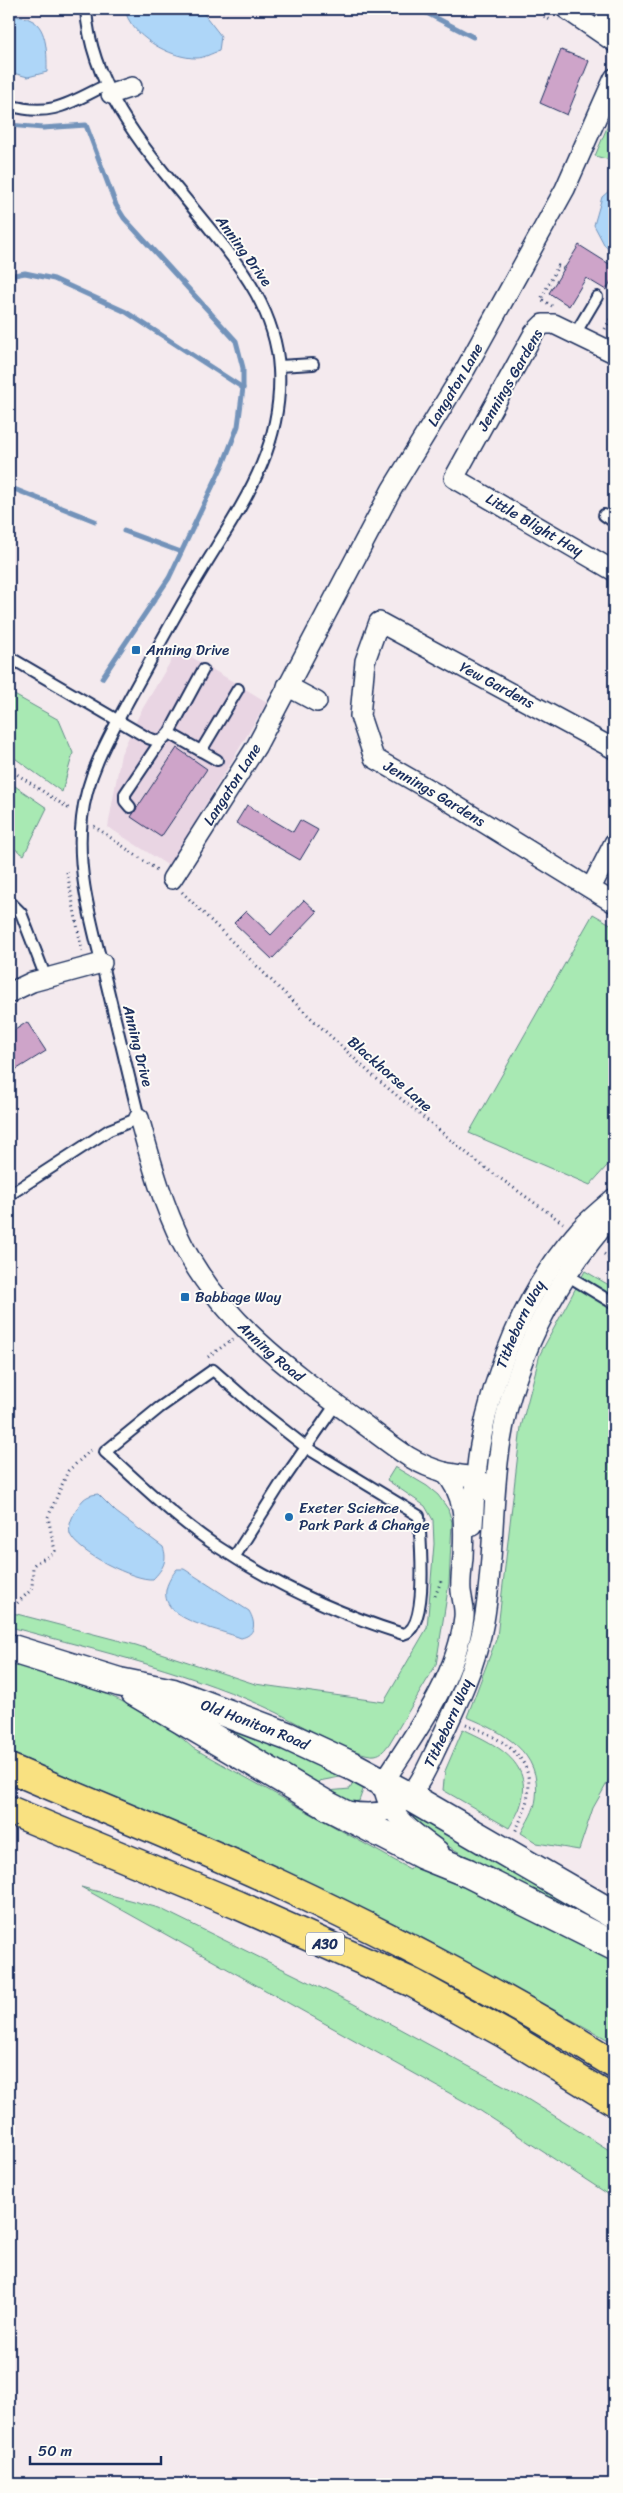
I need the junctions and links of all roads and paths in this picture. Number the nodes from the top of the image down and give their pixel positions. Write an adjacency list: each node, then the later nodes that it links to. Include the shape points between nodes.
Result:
1 (86, 9): 7 (lane, Anning Drive, via 93,49)
2 (566, 9): 4 (street)
3 (612, 9): 4 (street)
4 (607, 37)
5 (614, 78): 22 (street, Langaton Lane, via 565,189 466,368 392,489)
6 (132, 87): 7 (street)
7 (109, 90): 8 (lane, via 36,112); 14 (lane, Anning Drive, via 138,138 246,275 274,334)
8 (9, 105)
9 (565, 269): 11 (path, via 558,266 541,299)
10 (597, 297): 11 (lane)
11 (578, 329): 12 (street, Jennings Gardens); 15 (street, Jennings Gardens, via 543,324 534,333)
12 (614, 353)
13 (313, 364): 14 (lane)
14 (279, 366): 25 (lane, Anning Drive, via 280,399 269,452)
15 (454, 478): 18 (street, Little Blight Hay)
16 (604, 515): 17 (lane)
17 (614, 522)
18 (614, 571)
19 (379, 622): 28 (street, Yew Gardens); 36 (street, Jennings Gardens, via 365,662 360,716 374,758)
20 (9, 657): 25 (lane)
21 (203, 670): 26 (lane)
22 (287, 686): 24 (street); 35 (street, Langaton Lane, via 256,747)
23 (238, 689): 29 (lane)
24 (318, 702)
25 (118, 720): 27 (lane); 39 (lane, Anning Drive, via 100,755 82,818 82,866)
26 (169, 733): 27 (lane); 29 (lane)
27 (160, 742): 32 (lane, via 125,794 125,801)
28 (614, 749)
29 (201, 751): 30 (lane)
30 (217, 760)
31 (71, 801): 33 (path)
32 (130, 807)
33 (68, 809)
34 (614, 843): 36 (street)
35 (172, 879): 46 (path, Blackhorse Lane, via 278,987 372,1075 480,1164)
36 (591, 888): 38 (street, Jennings Gardens)
37 (9, 901): 40 (lane, via 20,913)
38 (614, 903)
39 (94, 965): 40 (street); 42 (lane, Anning Drive)
40 (46, 978): 41 (street)
41 (9, 993)
42 (139, 1118): 43 (lane, via 108,1130); 50 (street, Anning Road, via 160,1193 182,1245 208,1285 251,1336)
43 (9, 1195)
44 (614, 1198): 46 (street, Tithebarn Way)
45 (614, 1214): 46 (street, Tithebarn Way)
46 (583, 1237): 47 (path, Blackhorse Lane); 48 (street, Tithebarn Way)
47 (614, 1261)
48 (559, 1270): 49 (lane); 51 (street, Tithebarn Way, via 546,1308 527,1346); 54 (street, Tithebarn Way, via 516,1329 480,1444)
49 (613, 1303)
50 (336, 1404): 52 (lane); 53 (street, Anning Road, via 410,1457)
51 (502, 1431): 54 (street, Tithebarn Way, via 487,1468); 55 (street, Tithebarn Way)
52 (307, 1448): 56 (lane); 56 (lane, via 213,1370 158,1408 105,1452 161,1502 218,1547); 58 (lane, via 419,1516 422,1582)
53 (444, 1472): 54 (street, Anning Road); 59 (street, Tithebarn Way, via 458,1491 465,1519 461,1590)
54 (476, 1476): 55 (street, via 488,1485); 59 (street, Tithebarn Way, via 469,1592)
55 (494, 1498): 64 (street, Tithebarn Way, via 492,1554 477,1652 452,1718)
56 (235, 1556): 58 (lane, via 291,1589 371,1624 403,1634 413,1629)
57 (444, 1574): 58 (path, via 434,1597)
58 (419, 1605)
59 (465, 1606): 64 (street, Tithebarn Way, via 457,1650)
60 (9, 1648): 61 (street, Old Honiton Road)
61 (119, 1682): 64 (street, Old Honiton Road, via 174,1693 217,1708 294,1740); 65 (street, Old Honiton Road)
62 (460, 1722): 67 (path, via 507,1744 520,1757 528,1774 530,1796)
63 (9, 1768): 71 (highway, A30, via 278,1884 439,1962)
64 (395, 1796): 65 (street, Old Honiton Road, via 379,1814); 68 (street, Old Honiton Road, via 410,1831); 69 (street, Old Honiton Road)
65 (330, 1808): 68 (street, Old Honiton Road, via 423,1855)
66 (15, 1812): 72 (highway, A30, via 238,1905 413,1983 505,2034)
67 (511, 1840)
68 (468, 1873): 70 (street, Old Honiton Road)
69 (614, 1915)
70 (614, 1946)
71 (614, 2064)
72 (614, 2101)

